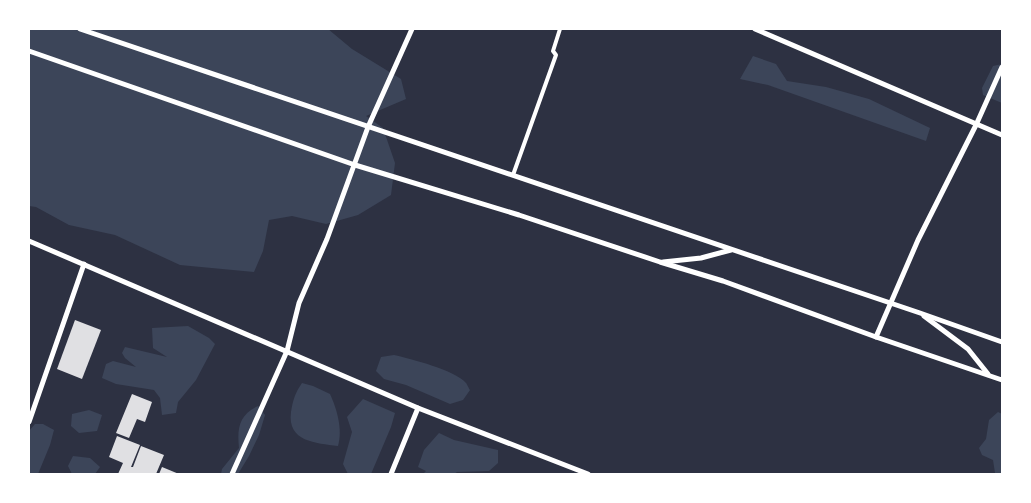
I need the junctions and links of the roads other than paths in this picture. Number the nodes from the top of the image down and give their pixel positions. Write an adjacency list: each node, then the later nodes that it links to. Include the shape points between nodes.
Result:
1 (80, 29): 8 (street)
2 (412, 29): 8 (street)
3 (560, 29): 11 (lane, via 553,51 556,55)
4 (755, 29): 7 (street)
5 (29, 51): 10 (street)
6 (1002, 67): 7 (street)
7 (976, 125): 9 (street); 16 (street)
8 (368, 127): 10 (street); 11 (street)
9 (1002, 135)
10 (355, 165): 14 (street); 20 (street, via 299,303)
11 (513, 175): 13 (street)
12 (29, 241): 15 (street)
13 (732, 250): 14 (street, via 701,258); 16 (street)
14 (660, 262): 18 (street, via 724,281)
15 (84, 264): 20 (street); 24 (street)
16 (890, 304): 17 (street); 18 (street)
17 (920, 312): 19 (street); 21 (street, via 968,349)
18 (876, 337): 21 (street)
19 (1002, 342)
20 (287, 351): 23 (street); 25 (street)
21 (989, 375): 22 (street)
22 (1002, 380)
23 (418, 408): 26 (street); 27 (street)
24 (29, 422)
25 (232, 474)
26 (391, 474)
27 (588, 474)

